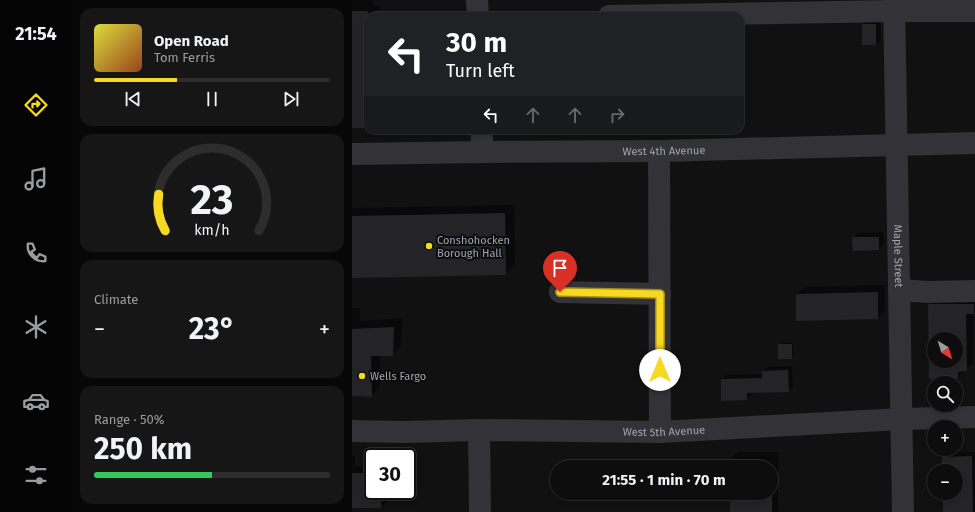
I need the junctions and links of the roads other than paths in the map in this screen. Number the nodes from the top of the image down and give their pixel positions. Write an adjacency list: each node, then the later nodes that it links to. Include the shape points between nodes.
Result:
1 (477, 0): 4 (street)
2 (894, 5): 3 (street); 5 (street); 8 (street, Maple Street)
3 (975, 11)
4 (478, 12)
5 (713, 12)
6 (482, 134): 10 (street)
7 (975, 142): 8 (street, West 4th Avenue)
8 (897, 144): 9 (street, West 4th Avenue); 12 (street, Maple Street)
9 (659, 151): 10 (street, West 4th Avenue); 15 (street)
10 (482, 152): 11 (street, West 4th Avenue)
11 (352, 154)
12 (899, 290): 13 (street); 17 (street, Maple Street)
13 (975, 291)
14 (560, 292): 15 (street)
15 (660, 294): 20 (street)
16 (975, 418): 17 (street, West 5th Avenue)
17 (902, 419): 20 (street, West 5th Avenue); 22 (street, Maple Street)
18 (479, 430): 19 (street, West 5th Avenue); 20 (street, West 5th Avenue); 21 (street)
19 (352, 431)
20 (660, 432)
21 (480, 512)
22 (903, 512)

